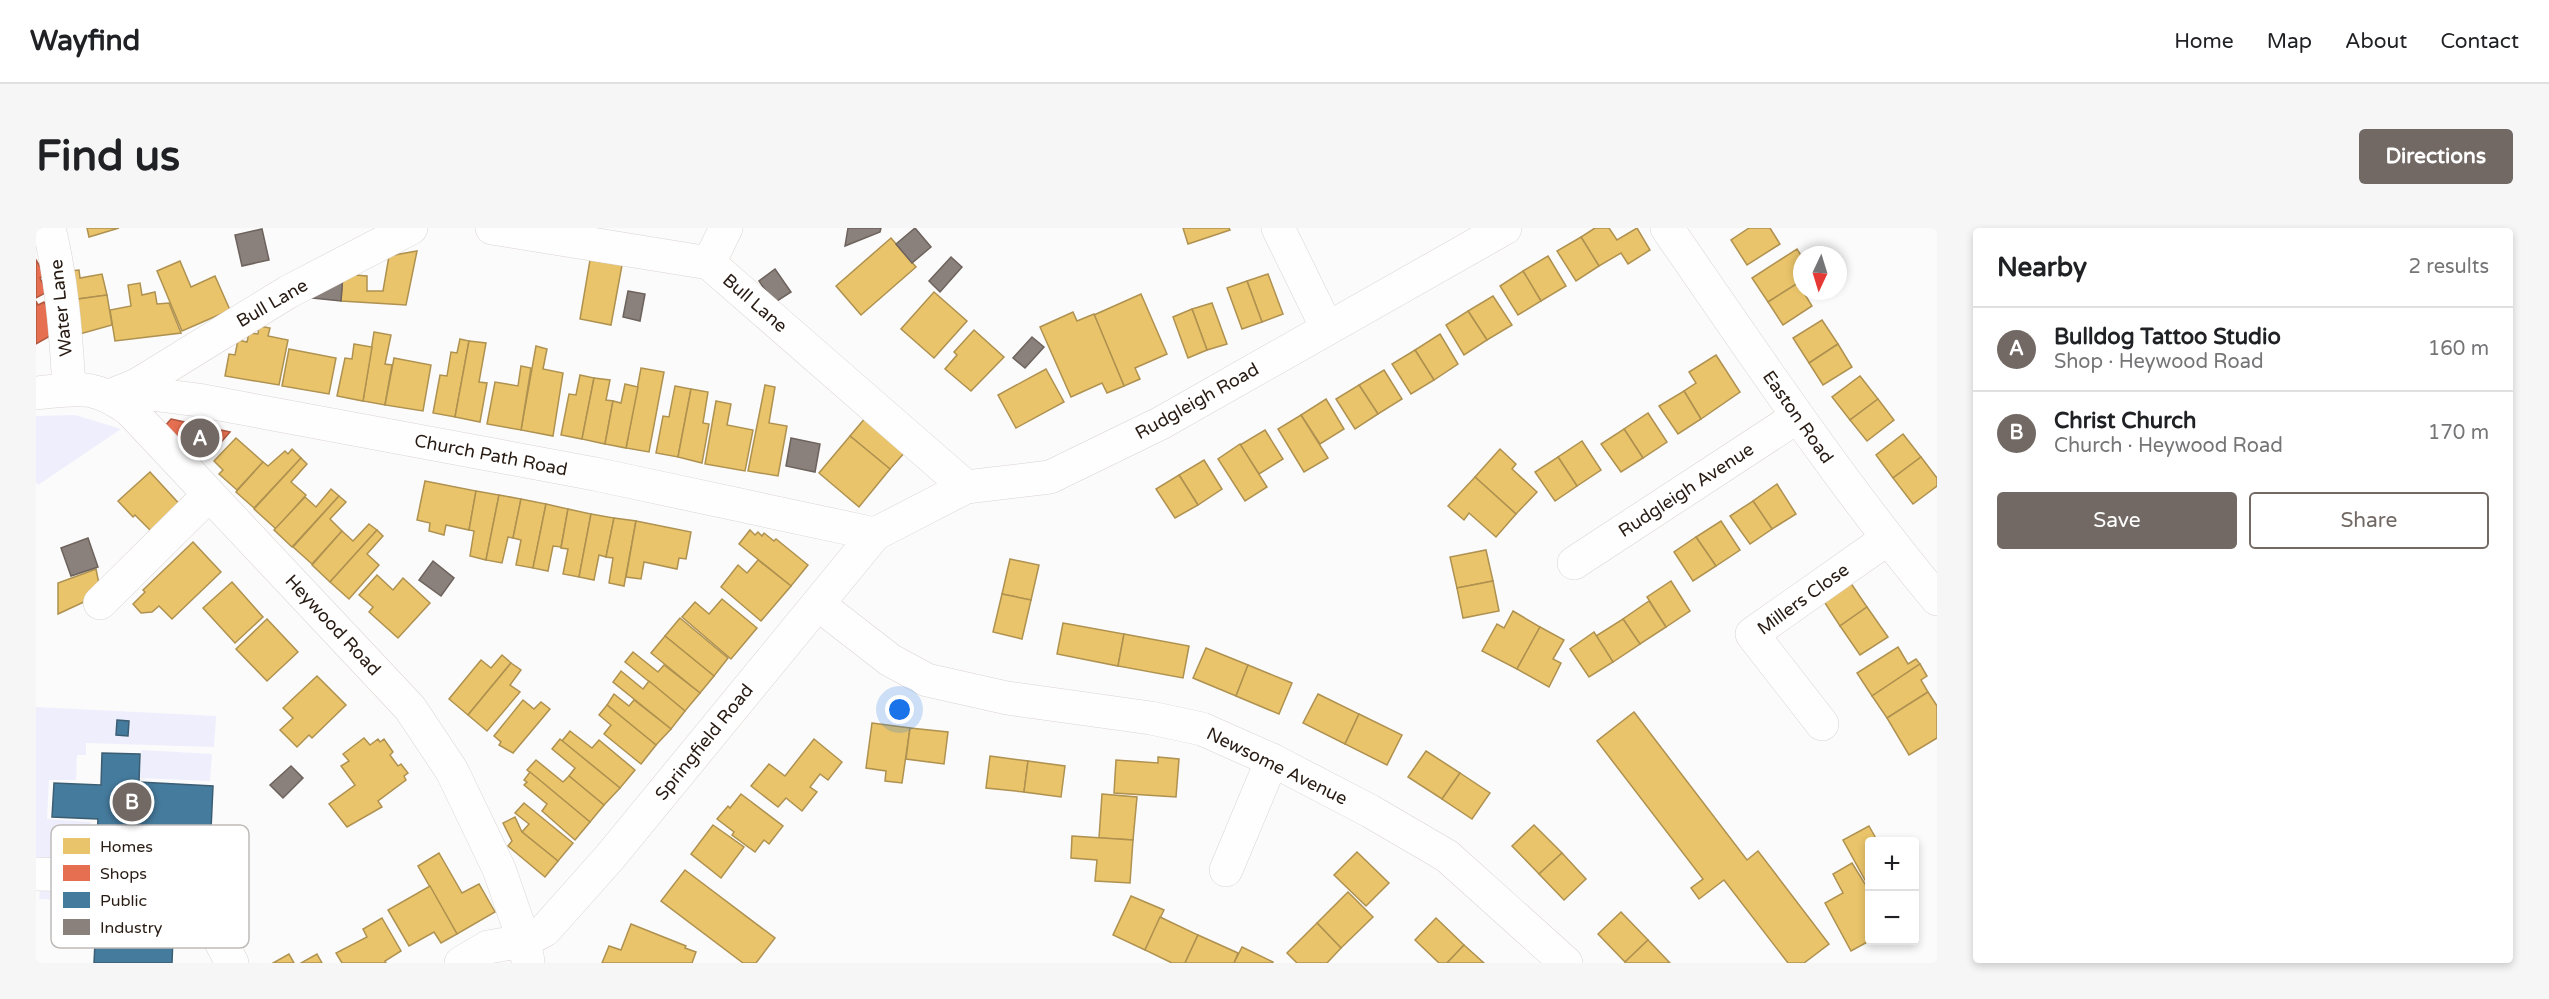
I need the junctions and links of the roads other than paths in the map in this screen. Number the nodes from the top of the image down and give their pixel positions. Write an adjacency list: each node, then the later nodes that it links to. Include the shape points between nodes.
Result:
1 (49, 228): 10 (street, Water Lane, via 61,281)
2 (411, 228): 11 (street, Bull Lane, via 288,292)
3 (492, 228): 8 (street, Bull Lane)
4 (726, 228): 8 (street)
5 (1278, 228): 9 (street)
6 (1505, 228): 9 (street, Rudgleigh Road)
7 (1667, 228): 13 (street, Easton Road)
8 (708, 263): 14 (street, Bull Lane)
9 (1327, 328): 14 (street, Rudgleigh Road, via 1161,423 1050,477)
10 (69, 388): 11 (street, Heywood Road); 12 (street, Heywood Road)
11 (123, 390): 15 (street, Heywood Road, via 130,410); 16 (street, Church Path Road, via 198,400 595,474)
12 (36, 393)
13 (1797, 417): 17 (street, Easton Road); 18 (street, Rudgleigh Avenue)
14 (966, 487): 16 (street, Rudgleigh Road)
15 (208, 496): 20 (street); 28 (street, Heywood Road, via 410,708 452,771 499,869)
16 (875, 534): 21 (street, Springfield Road)
17 (1887, 539): 19 (street, Easton Road); 22 (street, Millers Close, via 1752,634)
18 (1574, 563)
19 (1937, 599)
20 (100, 603)
21 (818, 604): 23 (street, Newsome Avenue, via 890,660 927,680 1007,698 1202,729); 28 (street, Springfield Road)
22 (1822, 724)
23 (1272, 760): 24 (street); 31 (street, Newsome Avenue, via 1447,856)
24 (1226, 870)
25 (36, 874): 26 (street)
26 (51, 874)
27 (224, 948): 29 (street)
28 (526, 952): 30 (street, via 488,947)
29 (232, 963)
30 (461, 963)
31 (1566, 963)

